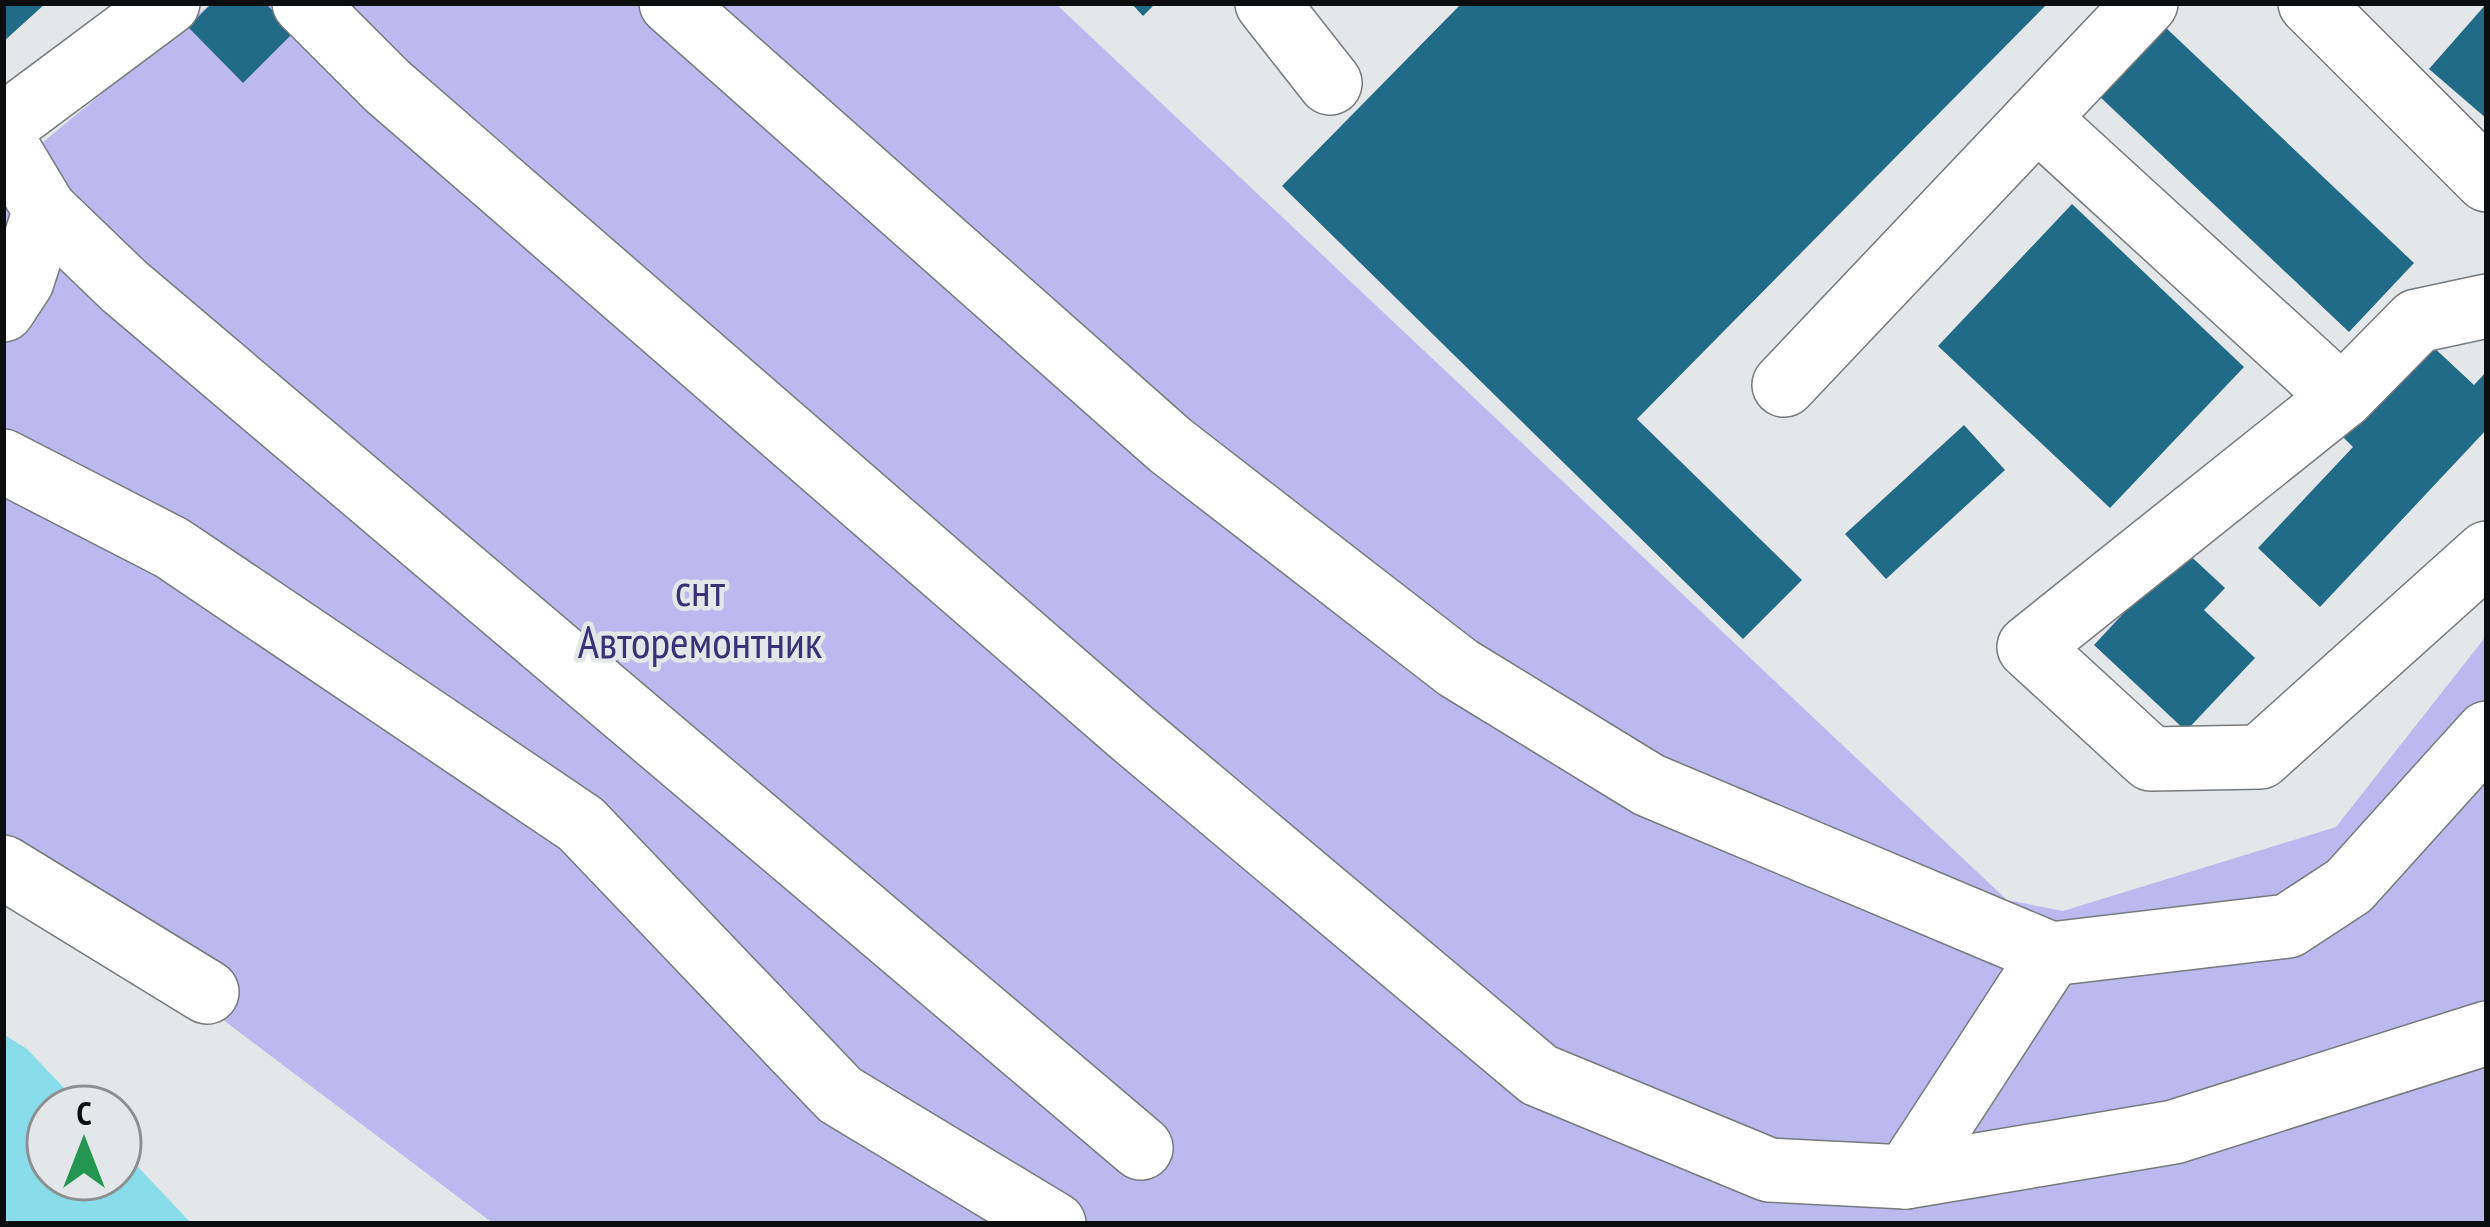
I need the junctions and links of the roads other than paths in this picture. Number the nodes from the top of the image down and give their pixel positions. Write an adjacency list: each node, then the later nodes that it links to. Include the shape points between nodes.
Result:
1 (168, 3): 9 (street)
2 (304, 3): 25 (street, via 387,86 1115,719 1539,1075 1768,1170)
3 (671, 3): 21 (street, via 1170,445 1458,668 1649,784)
4 (1268, 3): 7 (street)
5 (2146, 3): 8 (street)
6 (2310, 3): 11 (street)
7 (1330, 83)
8 (2037, 118): 15 (street); 16 (street)
9 (3, 126)
10 (3, 140): 12 (street)
11 (2487, 180)
12 (45, 210): 14 (street, via 22,281); 24 (street, via 124,286)
13 (2487, 306): 16 (street, via 2417,321)
14 (3, 310)
15 (1784, 385)
16 (2342, 397): 18 (street, via 2029,647 2151,759 2260,757)
17 (3, 461): 26 (street, via 172,548 580,824 840,1095)
18 (2487, 554)
19 (2487, 733): 21 (street, via 2349,886 2288,926)
20 (3, 867): 22 (street)
21 (2051, 954): 25 (street)
22 (207, 992)
23 (2487, 1033): 25 (street, via 2174,1132)
24 (1141, 1148)
25 (1906, 1177)
26 (1054, 1224)

